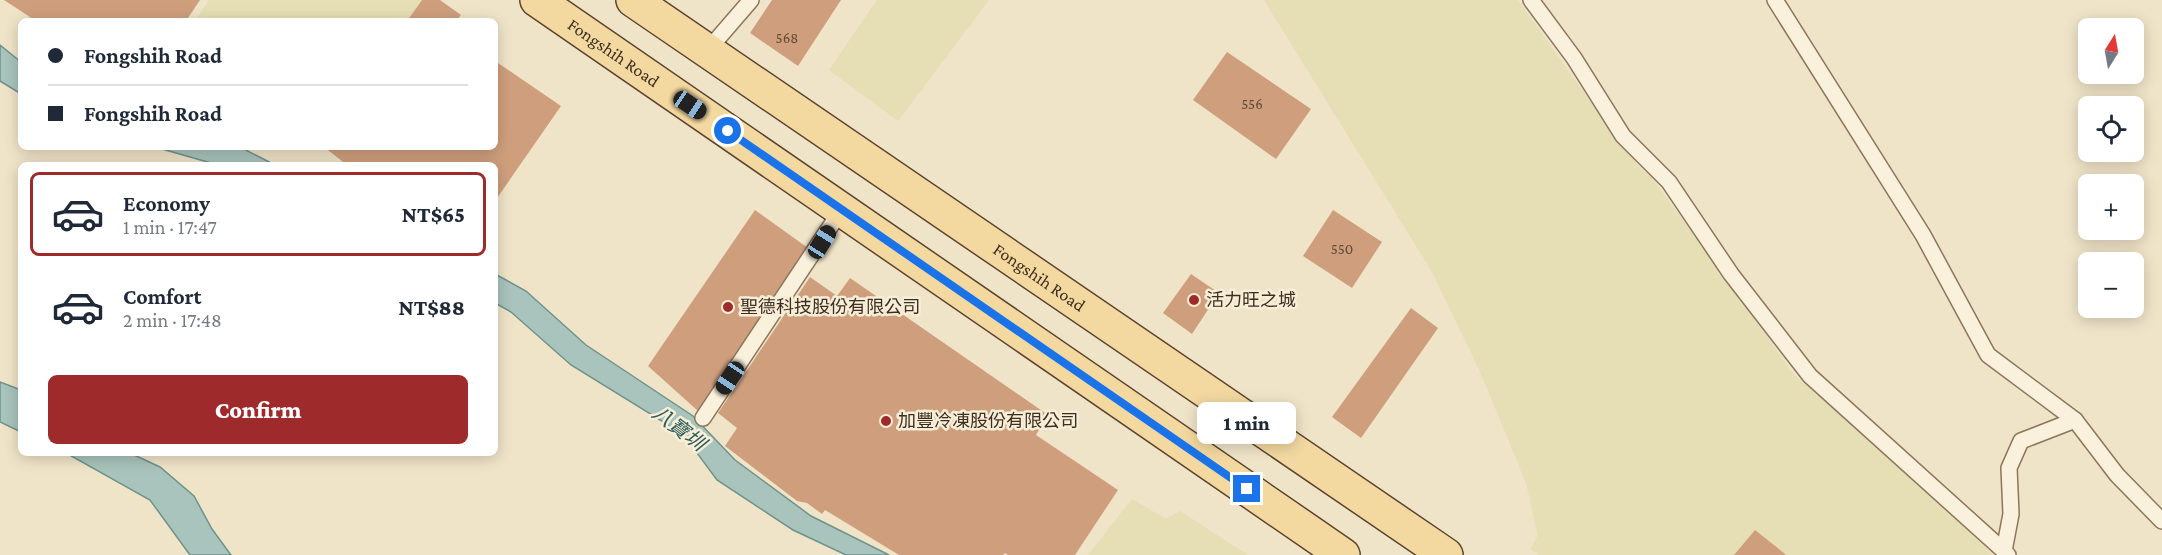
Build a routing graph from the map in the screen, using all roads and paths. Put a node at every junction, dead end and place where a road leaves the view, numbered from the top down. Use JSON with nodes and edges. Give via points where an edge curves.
{"nodes":[{"id":1,"x":537,"y":0,"type":"edge"},
{"id":2,"x":633,"y":0,"type":"edge"},
{"id":3,"x":751,"y":0,"type":"edge"},
{"id":4,"x":1531,"y":0,"type":"edge"},
{"id":5,"x":1775,"y":0,"type":"edge"},
{"id":6,"x":707,"y":51,"type":"junction"},
{"id":7,"x":842,"y":210,"type":"junction"},
{"id":8,"x":703,"y":418,"type":"dead end"},
{"id":9,"x":2075,"y":420,"type":"junction"},
{"id":10,"x":2162,"y":521,"type":"edge"},
{"id":11,"x":2006,"y":553,"type":"edge"},
{"id":12,"x":1343,"y":555,"type":"edge"},
{"id":13,"x":1446,"y":555,"type":"edge"}],
"edges":[{"from":1,"to":7,"type":"main road","name":"Fongshih Road"},
{"from":2,"to":6,"type":"main road","name":"Fongshih Road"},
{"from":3,"to":6,"type":"lane"},
{"from":4,"to":11,"type":"lane","via":[[1574,58],[1623,136],[1669,182],[1731,274],[1810,376]]},
{"from":5,"to":9,"type":"lane","via":[[1923,235],[1988,355]]},
{"from":6,"to":13,"type":"main road","name":"Fongshih Road"},
{"from":7,"to":8,"type":"lane"},
{"from":7,"to":12,"type":"main road","name":"Fongshih Road"},
{"from":9,"to":10,"type":"lane","via":[[2117,475]]},
{"from":9,"to":11,"type":"lane","via":[[2021,441],[2009,468],[2011,514]]}]}
